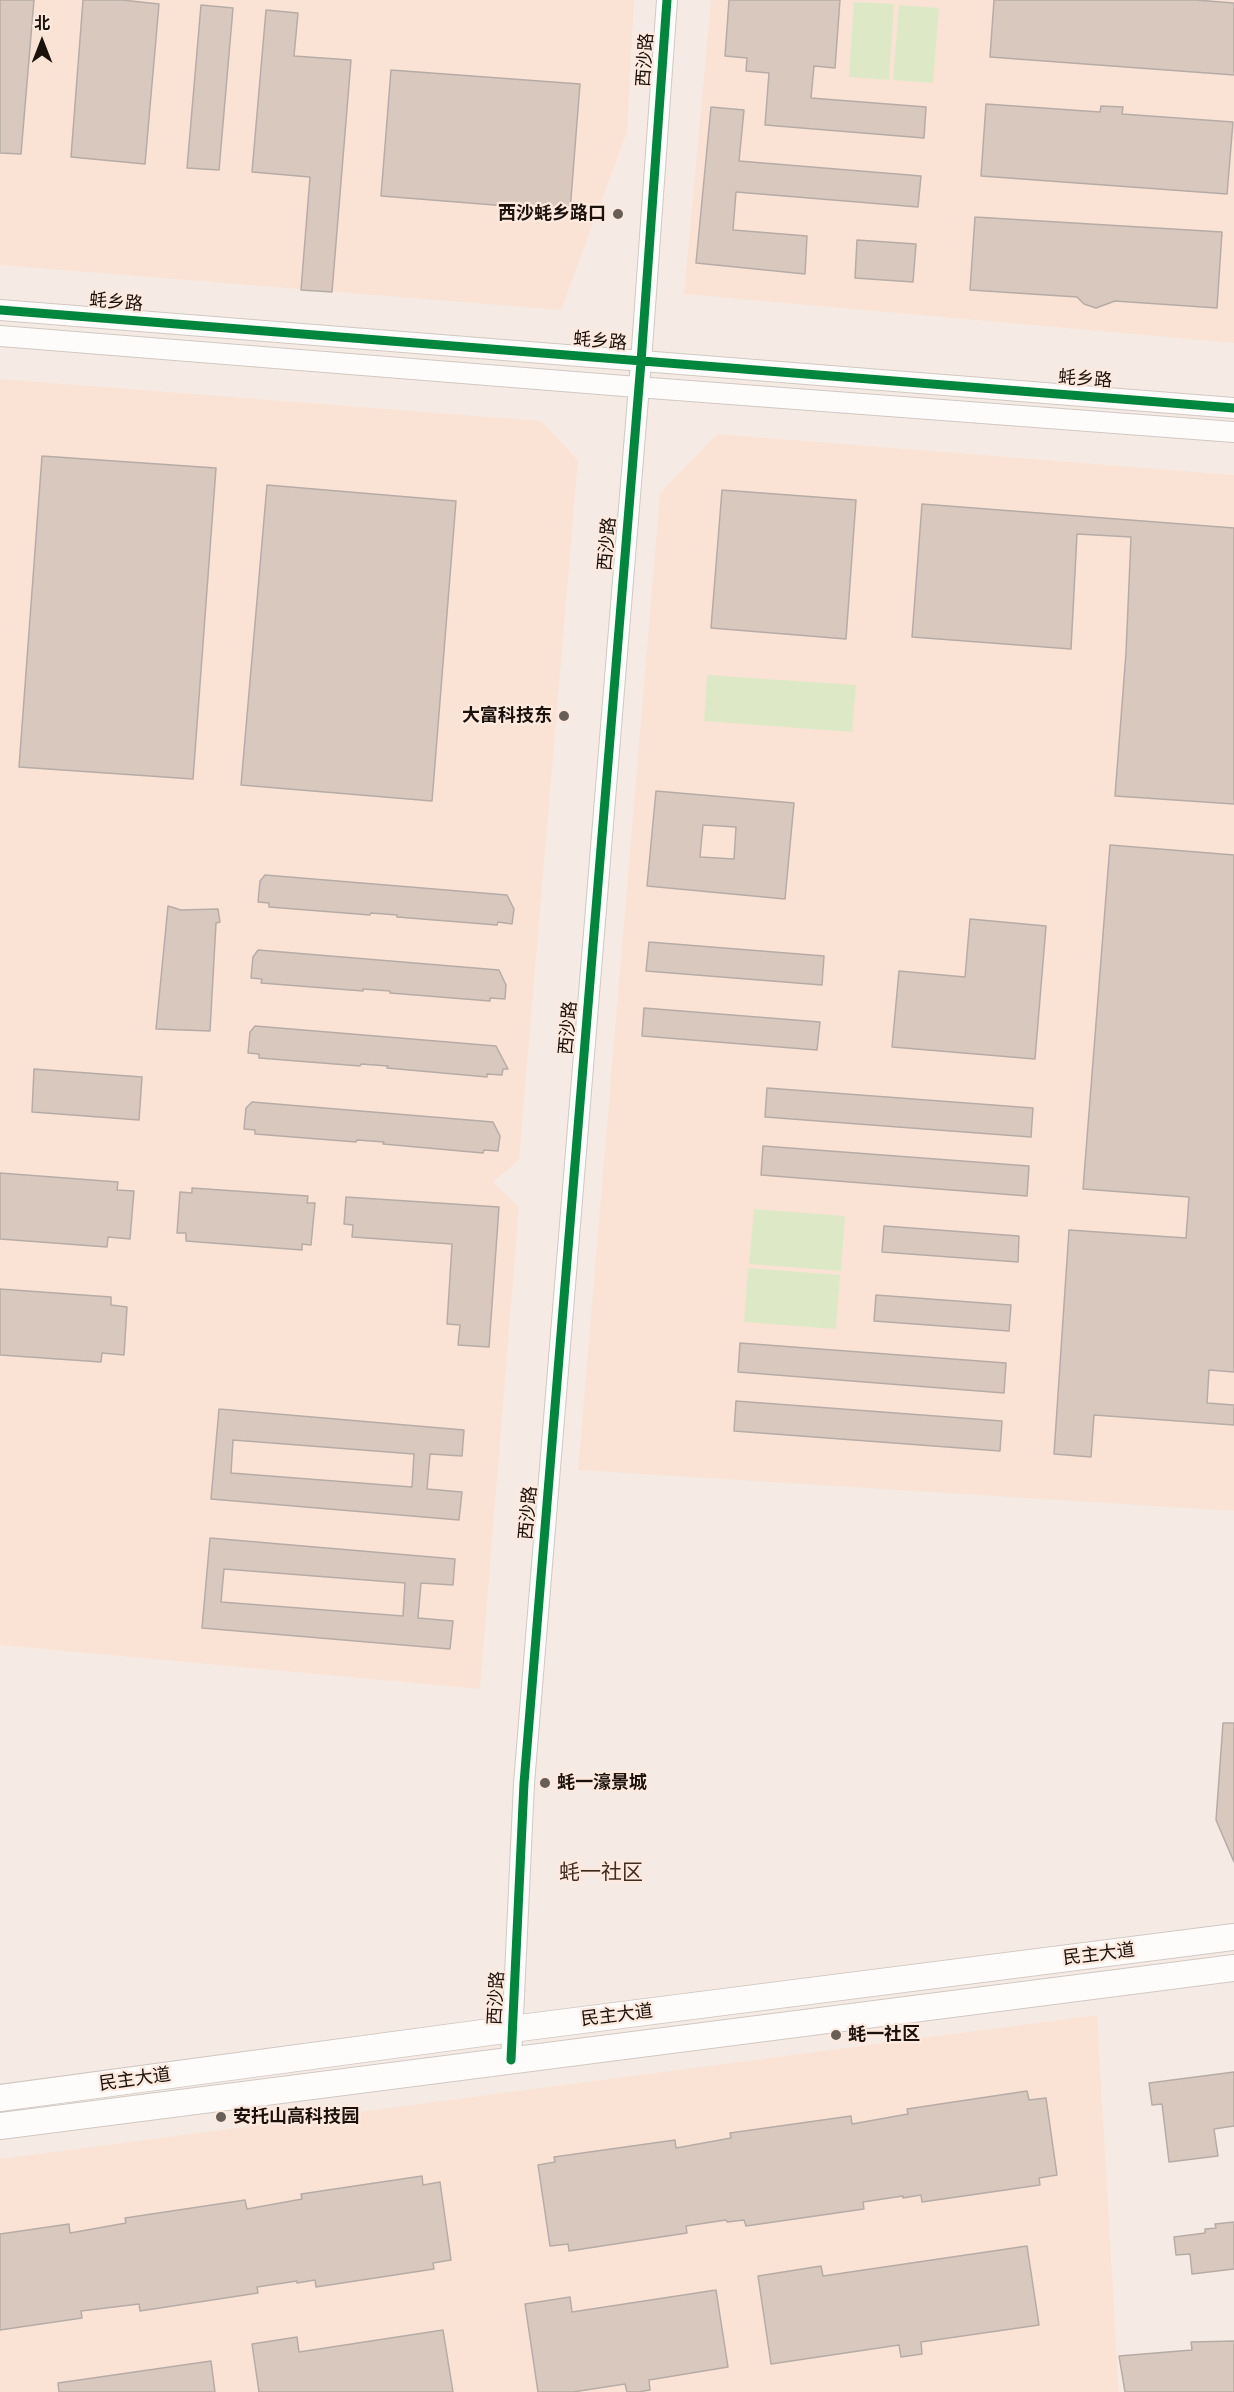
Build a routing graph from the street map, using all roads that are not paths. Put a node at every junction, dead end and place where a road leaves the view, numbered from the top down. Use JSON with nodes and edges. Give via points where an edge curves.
{"nodes":[{"id":1,"x":667,"y":0,"type":"edge"},
{"id":2,"x":0,"y":310,"type":"edge"},
{"id":3,"x":0,"y":336,"type":"edge"},
{"id":4,"x":641,"y":362,"type":"junction"},
{"id":5,"x":637,"y":387,"type":"junction"},
{"id":6,"x":1234,"y":408,"type":"edge"},
{"id":7,"x":1234,"y":432,"type":"edge"},
{"id":8,"x":1234,"y":1937,"type":"edge"},
{"id":9,"x":1234,"y":1968,"type":"edge"},
{"id":10,"x":512,"y":2029,"type":"junction"},
{"id":11,"x":511,"y":2060,"type":"junction"},
{"id":12,"x":0,"y":2098,"type":"edge"},
{"id":13,"x":0,"y":2126,"type":"edge"}],
"edges":[{"from":1,"to":4,"type":"street","name":"西沙路"},
{"from":2,"to":4,"type":"street","name":"蚝乡路"},
{"from":3,"to":5,"type":"street"},
{"from":4,"to":5,"type":"street","name":"西沙路"},
{"from":4,"to":6,"type":"street","name":"蚝乡路"},
{"from":5,"to":7,"type":"street"},
{"from":5,"to":10,"type":"street","name":"西沙路","via":[[524,1783]]},
{"from":8,"to":10,"type":"main road","name":"民主大道"},
{"from":9,"to":11,"type":"main road","name":"民主大道"},
{"from":10,"to":11,"type":"street","name":"西沙路"},
{"from":10,"to":12,"type":"main road","name":"民主大道"},
{"from":11,"to":13,"type":"main road","name":"民主大道"}]}
